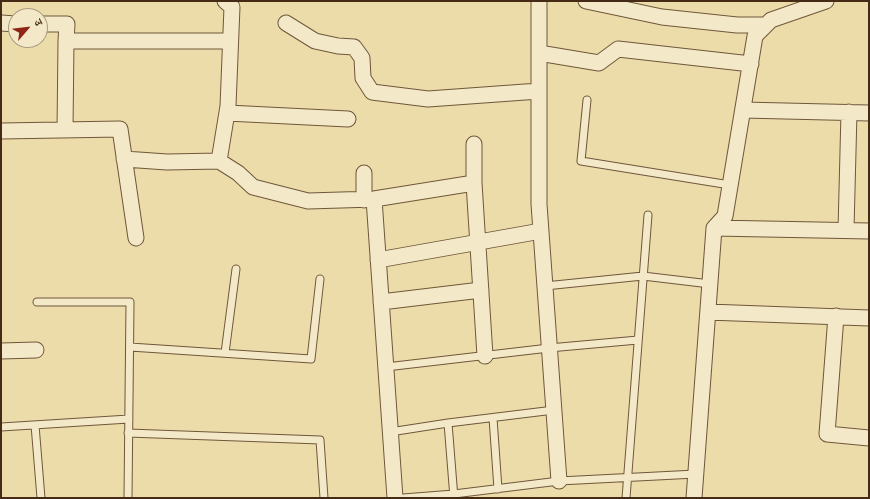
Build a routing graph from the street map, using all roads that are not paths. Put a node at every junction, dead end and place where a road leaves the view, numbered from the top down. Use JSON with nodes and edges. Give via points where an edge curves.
{"nodes":[{"id":1,"x":225,"y":1,"type":"edge"},
{"id":2,"x":539,"y":1,"type":"edge"},
{"id":3,"x":586,"y":1,"type":"edge"},
{"id":4,"x":826,"y":1,"type":"edge"},
{"id":5,"x":286,"y":23,"type":"dead end"},
{"id":6,"x":48,"y":24,"type":"edge"},
{"id":7,"x":766,"y":25,"type":"junction"},
{"id":8,"x":66,"y":41,"type":"junction"},
{"id":9,"x":230,"y":41,"type":"junction"},
{"id":10,"x":539,"y":53,"type":"junction"},
{"id":11,"x":751,"y":64,"type":"junction"},
{"id":12,"x":539,"y":91,"type":"junction"},
{"id":13,"x":588,"y":100,"type":"dead end"},
{"id":14,"x":743,"y":110,"type":"junction"},
{"id":15,"x":849,"y":112,"type":"junction"},
{"id":16,"x":227,"y":113,"type":"junction"},
{"id":17,"x":869,"y":113,"type":"edge"},
{"id":18,"x":348,"y":119,"type":"dead end"},
{"id":19,"x":65,"y":130,"type":"junction"},
{"id":20,"x":1,"y":131,"type":"edge"},
{"id":21,"x":474,"y":144,"type":"dead end"},
{"id":22,"x":124,"y":158,"type":"junction"},
{"id":23,"x":219,"y":161,"type":"junction"},
{"id":24,"x":364,"y":173,"type":"dead end"},
{"id":25,"x":474,"y":183,"type":"junction"},
{"id":26,"x":730,"y":185,"type":"junction"},
{"id":27,"x":369,"y":200,"type":"junction"},
{"id":28,"x":648,"y":215,"type":"dead end"},
{"id":29,"x":714,"y":228,"type":"junction"},
{"id":30,"x":846,"y":230,"type":"junction"},
{"id":31,"x":541,"y":231,"type":"junction"},
{"id":32,"x":869,"y":231,"type":"edge"},
{"id":33,"x":136,"y":238,"type":"dead end"},
{"id":34,"x":478,"y":242,"type":"junction"},
{"id":35,"x":378,"y":260,"type":"junction"},
{"id":36,"x":236,"y":269,"type":"dead end"},
{"id":37,"x":643,"y":276,"type":"junction"},
{"id":38,"x":320,"y":278,"type":"dead end"},
{"id":39,"x":710,"y":284,"type":"junction"},
{"id":40,"x":545,"y":286,"type":"junction"},
{"id":41,"x":481,"y":290,"type":"junction"},
{"id":42,"x":37,"y":302,"type":"dead end"},
{"id":43,"x":381,"y":302,"type":"junction"},
{"id":44,"x":708,"y":312,"type":"junction"},
{"id":45,"x":836,"y":316,"type":"junction"},
{"id":46,"x":869,"y":318,"type":"edge"},
{"id":47,"x":638,"y":340,"type":"junction"},
{"id":48,"x":130,"y":347,"type":"junction"},
{"id":49,"x":549,"y":348,"type":"junction"},
{"id":50,"x":36,"y":350,"type":"dead end"},
{"id":51,"x":1,"y":351,"type":"edge"},
{"id":52,"x":225,"y":353,"type":"junction"},
{"id":53,"x":485,"y":356,"type":"junction"},
{"id":54,"x":386,"y":367,"type":"junction"},
{"id":55,"x":554,"y":410,"type":"junction"},
{"id":56,"x":493,"y":418,"type":"junction"},
{"id":57,"x":129,"y":419,"type":"junction"},
{"id":58,"x":448,"y":423,"type":"junction"},
{"id":59,"x":35,"y":425,"type":"junction"},
{"id":60,"x":1,"y":427,"type":"edge"},
{"id":61,"x":390,"y":432,"type":"junction"},
{"id":62,"x":128,"y":433,"type":"junction"},
{"id":63,"x":869,"y":438,"type":"edge"},
{"id":64,"x":696,"y":474,"type":"junction"},
{"id":65,"x":628,"y":478,"type":"junction"},
{"id":66,"x":559,"y":481,"type":"junction"},
{"id":67,"x":498,"y":489,"type":"junction"},
{"id":68,"x":454,"y":496,"type":"edge"},
{"id":69,"x":41,"y":498,"type":"edge"},
{"id":70,"x":128,"y":498,"type":"edge"},
{"id":71,"x":324,"y":498,"type":"edge"},
{"id":72,"x":395,"y":498,"type":"edge"},
{"id":73,"x":403,"y":498,"type":"edge"},
{"id":74,"x":626,"y":498,"type":"edge"},
{"id":75,"x":694,"y":498,"type":"edge"}],
"edges":[{"from":1,"to":9,"type":"street","via":[[232,7]]},
{"from":2,"to":10,"type":"street"},
{"from":3,"to":7,"type":"street","via":[[662,17],[737,25]]},
{"from":4,"to":7,"type":"street","via":[[770,20]]},
{"from":5,"to":12,"type":"street","via":[[315,41],[354,47],[362,58],[363,78],[372,92],[428,99]]},
{"from":6,"to":8,"type":"street","via":[[67,24]]},
{"from":7,"to":11,"type":"street","via":[[755,36]]},
{"from":8,"to":9,"type":"street"},
{"from":8,"to":19,"type":"street"},
{"from":9,"to":16,"type":"street"},
{"from":10,"to":11,"type":"street","via":[[599,63],[618,49]]},
{"from":10,"to":12,"type":"street"},
{"from":11,"to":14,"type":"street"},
{"from":12,"to":31,"type":"street"},
{"from":13,"to":26,"type":"lane","via":[[581,162]]},
{"from":14,"to":15,"type":"street"},
{"from":14,"to":26,"type":"street"},
{"from":15,"to":17,"type":"street"},
{"from":15,"to":30,"type":"street"},
{"from":16,"to":18,"type":"street"},
{"from":16,"to":23,"type":"street"},
{"from":19,"to":20,"type":"street"},
{"from":19,"to":22,"type":"street","via":[[120,128]]},
{"from":21,"to":25,"type":"street"},
{"from":22,"to":23,"type":"street","via":[[166,162]]},
{"from":22,"to":33,"type":"street"},
{"from":23,"to":27,"type":"street","via":[[238,173],[253,187],[308,201]]},
{"from":24,"to":27,"type":"street"},
{"from":25,"to":27,"type":"street"},
{"from":25,"to":34,"type":"street"},
{"from":26,"to":29,"type":"street","via":[[725,216]]},
{"from":27,"to":35,"type":"street"},
{"from":28,"to":37,"type":"lane"},
{"from":29,"to":30,"type":"street"},
{"from":29,"to":39,"type":"street"},
{"from":30,"to":32,"type":"street"},
{"from":31,"to":34,"type":"street"},
{"from":31,"to":40,"type":"street"},
{"from":34,"to":35,"type":"street"},
{"from":34,"to":41,"type":"street"},
{"from":35,"to":43,"type":"street"},
{"from":36,"to":52,"type":"lane"},
{"from":37,"to":39,"type":"lane"},
{"from":37,"to":40,"type":"lane"},
{"from":37,"to":47,"type":"lane"},
{"from":38,"to":52,"type":"lane","via":[[311,359]]},
{"from":39,"to":44,"type":"street"},
{"from":40,"to":49,"type":"street"},
{"from":41,"to":43,"type":"street"},
{"from":41,"to":53,"type":"street"},
{"from":42,"to":48,"type":"lane","via":[[130,302]]},
{"from":43,"to":54,"type":"street"},
{"from":44,"to":45,"type":"street"},
{"from":44,"to":64,"type":"street"},
{"from":45,"to":46,"type":"street"},
{"from":45,"to":63,"type":"street","via":[[827,434]]},
{"from":47,"to":49,"type":"lane"},
{"from":47,"to":65,"type":"lane"},
{"from":48,"to":52,"type":"lane"},
{"from":48,"to":57,"type":"lane"},
{"from":49,"to":53,"type":"lane"},
{"from":49,"to":55,"type":"street"},
{"from":50,"to":51,"type":"street"},
{"from":53,"to":54,"type":"lane"},
{"from":54,"to":61,"type":"street"},
{"from":55,"to":56,"type":"lane"},
{"from":55,"to":66,"type":"street"},
{"from":56,"to":58,"type":"lane"},
{"from":56,"to":67,"type":"lane"},
{"from":57,"to":59,"type":"lane"},
{"from":57,"to":62,"type":"lane"},
{"from":58,"to":61,"type":"lane"},
{"from":58,"to":68,"type":"lane"},
{"from":59,"to":60,"type":"lane"},
{"from":59,"to":69,"type":"lane"},
{"from":61,"to":72,"type":"street"},
{"from":62,"to":70,"type":"lane"},
{"from":62,"to":71,"type":"lane","via":[[320,440]]},
{"from":64,"to":65,"type":"lane"},
{"from":64,"to":75,"type":"street"},
{"from":65,"to":66,"type":"lane"},
{"from":65,"to":74,"type":"lane"},
{"from":66,"to":67,"type":"lane"},
{"from":67,"to":68,"type":"lane"},
{"from":68,"to":73,"type":"lane"}]}
